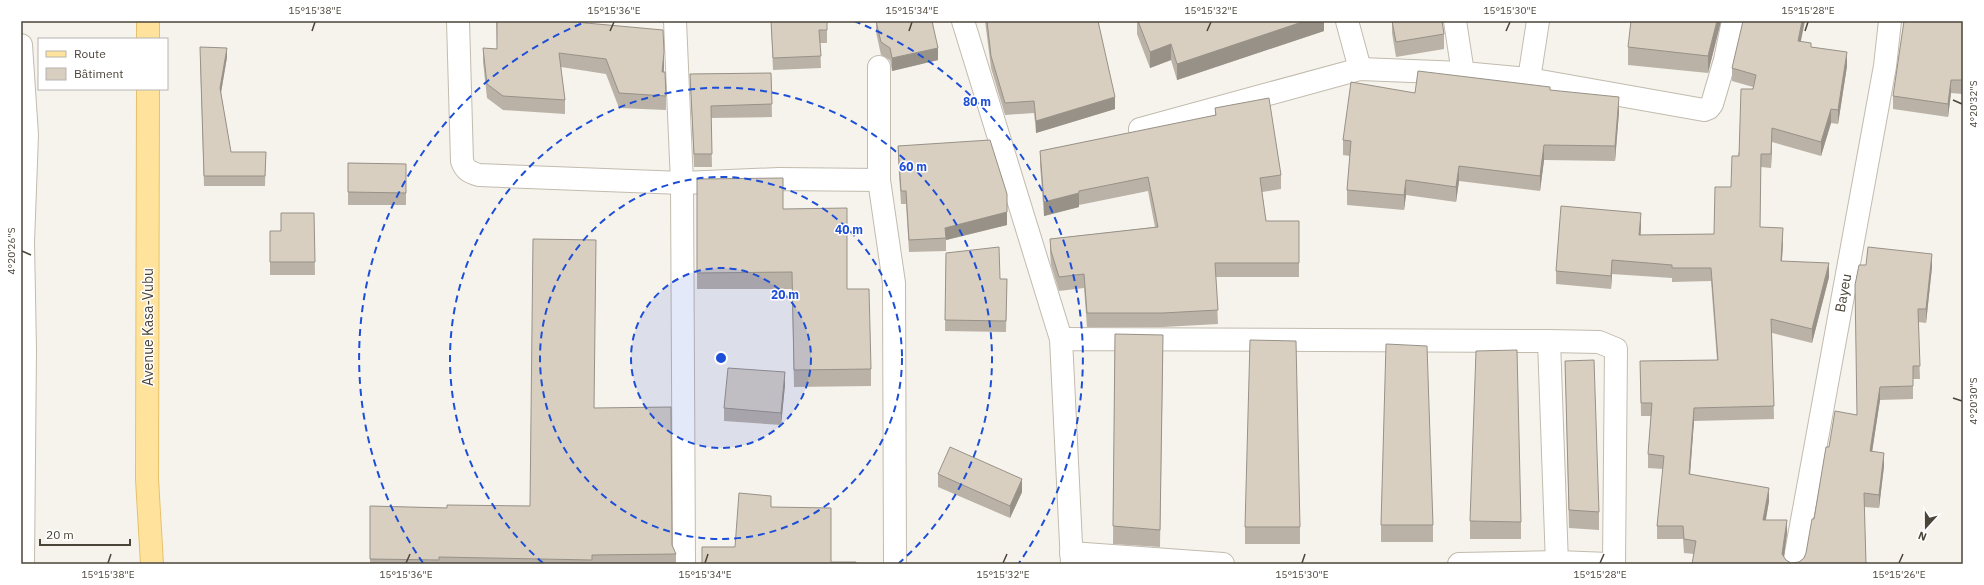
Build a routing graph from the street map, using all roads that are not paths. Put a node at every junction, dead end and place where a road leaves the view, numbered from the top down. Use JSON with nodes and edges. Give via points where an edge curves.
{"nodes":[{"id":1,"x":148,"y":21,"type":"edge"},
{"id":2,"x":458,"y":21,"type":"edge"},
{"id":3,"x":675,"y":21,"type":"edge"},
{"id":4,"x":963,"y":21,"type":"edge"},
{"id":5,"x":1347,"y":21,"type":"edge"},
{"id":6,"x":1455,"y":21,"type":"edge"},
{"id":7,"x":1538,"y":21,"type":"edge"},
{"id":8,"x":1732,"y":21,"type":"edge"},
{"id":9,"x":1890,"y":21,"type":"edge"},
{"id":10,"x":148,"y":38,"type":"edge"},
{"id":11,"x":21,"y":45,"type":"edge"},
{"id":12,"x":879,"y":67,"type":"dead end"},
{"id":13,"x":1360,"y":69,"type":"junction"},
{"id":14,"x":1463,"y":73,"type":"junction"},
{"id":15,"x":1529,"y":79,"type":"junction"},
{"id":16,"x":148,"y":90,"type":"edge"},
{"id":17,"x":1140,"y":129,"type":"edge"},
{"id":18,"x":24,"y":134,"type":"edge"},
{"id":19,"x":879,"y":180,"type":"junction"},
{"id":20,"x":682,"y":183,"type":"junction"},
{"id":21,"x":1061,"y":339,"type":"junction"},
{"id":22,"x":1549,"y":341,"type":"junction"},
{"id":23,"x":1071,"y":559,"type":"edge"},
{"id":24,"x":1557,"y":563,"type":"edge"},
{"id":25,"x":23,"y":564,"type":"edge"},
{"id":26,"x":152,"y":564,"type":"edge"},
{"id":27,"x":684,"y":564,"type":"edge"},
{"id":28,"x":895,"y":564,"type":"edge"},
{"id":29,"x":1223,"y":564,"type":"edge"},
{"id":30,"x":1459,"y":564,"type":"edge"},
{"id":31,"x":1609,"y":564,"type":"edge"},
{"id":32,"x":1614,"y":564,"type":"edge"},
{"id":33,"x":1794,"y":564,"type":"edge"}],
"edges":[{"from":1,"to":10,"type":"main road"},
{"from":2,"to":20,"type":"street","via":[[462,161],[465,170],[479,175]]},
{"from":3,"to":20,"type":"street"},
{"from":4,"to":21,"type":"street"},
{"from":5,"to":13,"type":"street"},
{"from":6,"to":14,"type":"street"},
{"from":7,"to":15,"type":"street"},
{"from":8,"to":15,"type":"street","via":[[1725,60],[1712,104],[1704,110]]},
{"from":9,"to":33,"type":"street","name":"Bayeu","via":[[1885,66]]},
{"from":11,"to":18,"type":"street"},
{"from":12,"to":19,"type":"street"},
{"from":13,"to":14,"type":"street"},
{"from":13,"to":17,"type":"street"},
{"from":14,"to":15,"type":"street"},
{"from":16,"to":26,"type":"main road","name":"Avenue Kasa-Vubu","via":[[147,478]]},
{"from":18,"to":25,"type":"street"},
{"from":19,"to":20,"type":"street","via":[[779,179]]},
{"from":19,"to":28,"type":"street","via":[[894,283]]},
{"from":20,"to":27,"type":"street"},
{"from":21,"to":22,"type":"street"},
{"from":21,"to":23,"type":"street"},
{"from":22,"to":24,"type":"street"},
{"from":22,"to":32,"type":"street","via":[[1598,342],[1616,349]]},
{"from":23,"to":29,"type":"street"},
{"from":24,"to":30,"type":"street"},
{"from":24,"to":31,"type":"street"}]}
